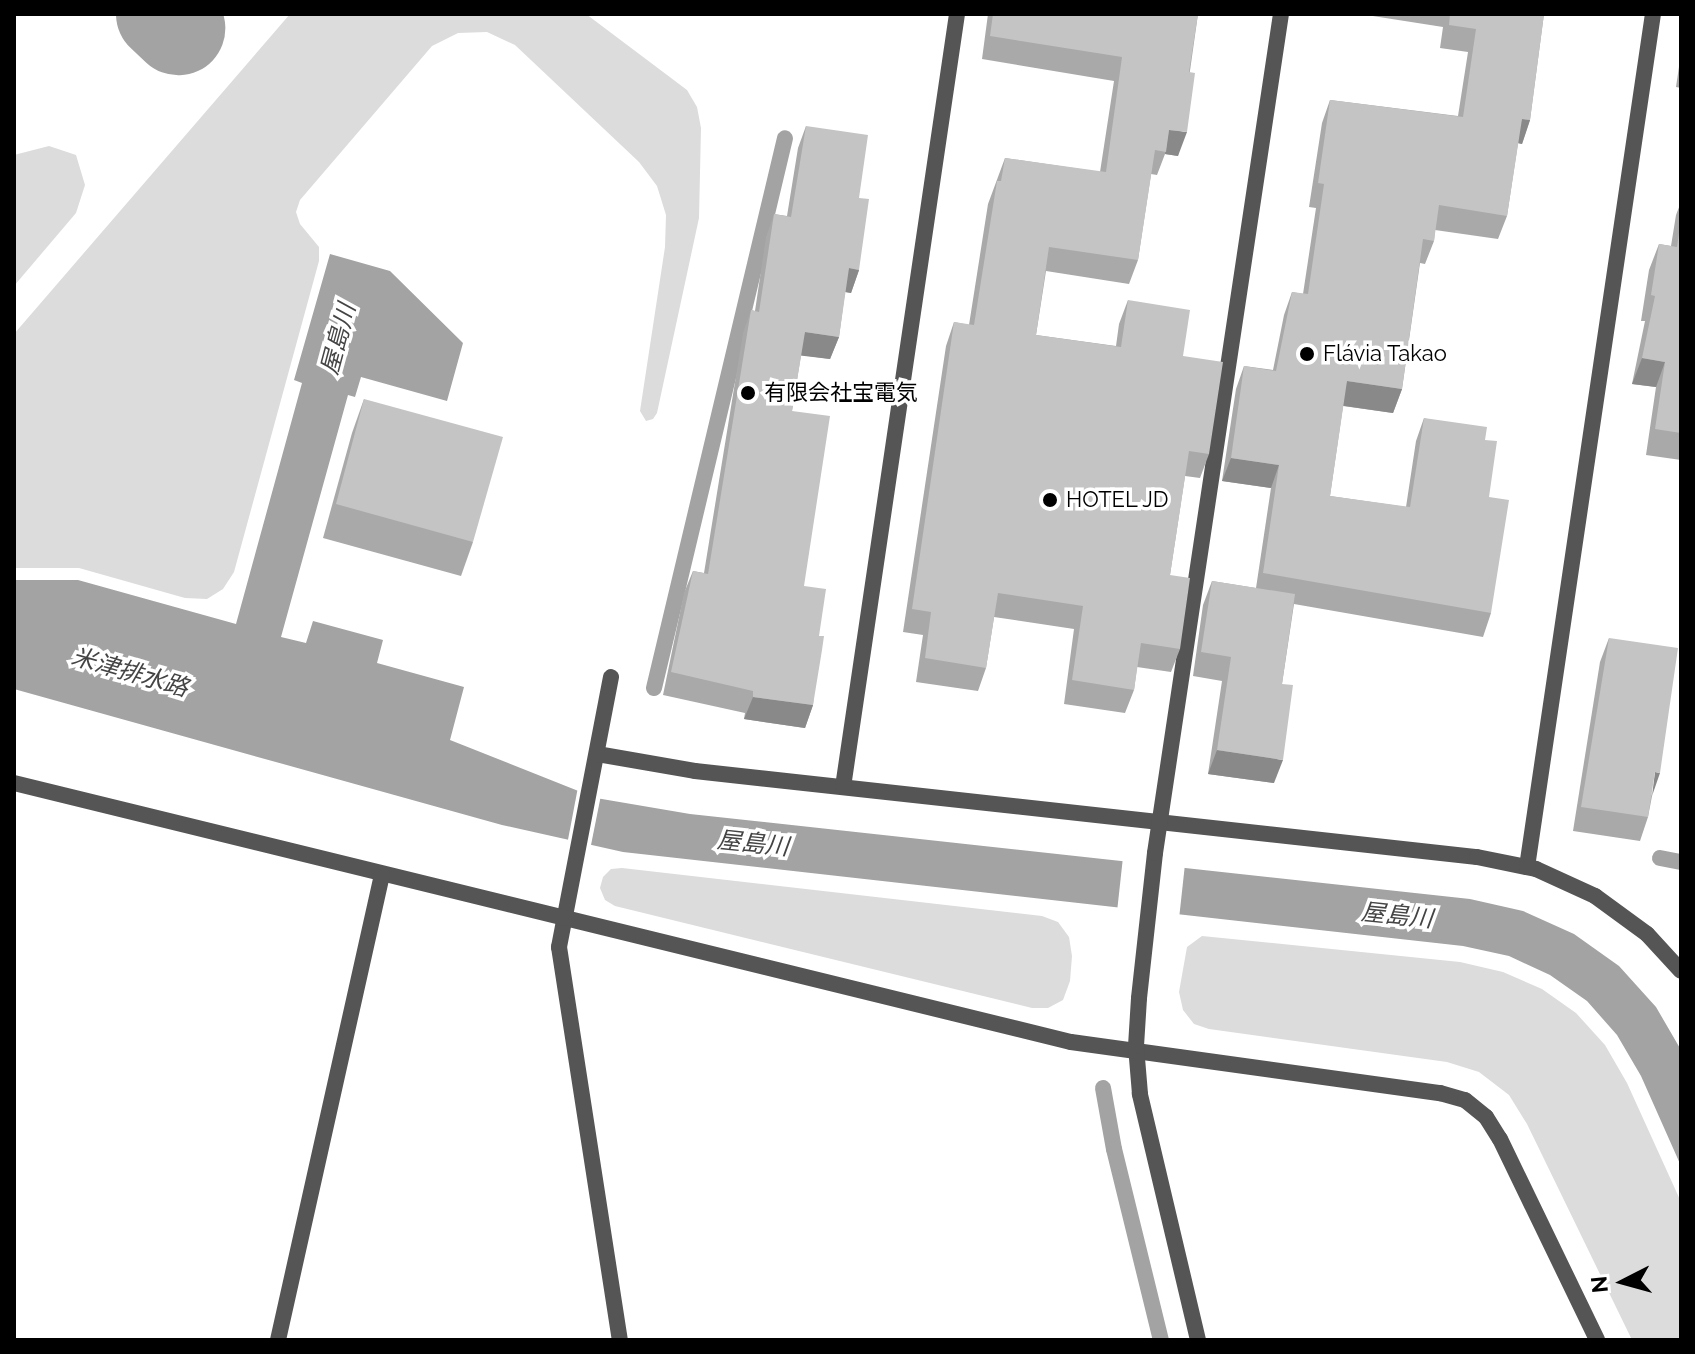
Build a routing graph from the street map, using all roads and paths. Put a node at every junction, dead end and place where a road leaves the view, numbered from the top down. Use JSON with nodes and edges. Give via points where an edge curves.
{"nodes":[{"id":1,"x":957,"y":14,"type":"edge"},
{"id":2,"x":1281,"y":14,"type":"edge"},
{"id":3,"x":1653,"y":14,"type":"edge"},
{"id":4,"x":611,"y":677,"type":"dead end"},
{"id":5,"x":597,"y":754,"type":"junction"},
{"id":6,"x":14,"y":783,"type":"edge"},
{"id":7,"x":843,"y":787,"type":"junction"},
{"id":8,"x":1160,"y":822,"type":"junction"},
{"id":9,"x":1527,"y":867,"type":"junction"},
{"id":10,"x":382,"y":874,"type":"junction"},
{"id":11,"x":565,"y":918,"type":"junction"},
{"id":12,"x":1681,"y":971,"type":"edge"},
{"id":13,"x":1137,"y":1051,"type":"junction"},
{"id":14,"x":278,"y":1340,"type":"edge"},
{"id":15,"x":620,"y":1340,"type":"edge"},
{"id":16,"x":1198,"y":1340,"type":"edge"},
{"id":17,"x":1597,"y":1340,"type":"edge"}],
"edges":[{"from":1,"to":7,"type":"street"},
{"from":2,"to":8,"type":"street"},
{"from":3,"to":9,"type":"street"},
{"from":4,"to":5,"type":"street"},
{"from":5,"to":7,"type":"street"},
{"from":5,"to":11,"type":"street"},
{"from":6,"to":10,"type":"street"},
{"from":7,"to":8,"type":"street"},
{"from":8,"to":9,"type":"street"},
{"from":8,"to":13,"type":"street"},
{"from":9,"to":12,"type":"street","via":[[1595,896],[1647,934]]},
{"from":10,"to":11,"type":"street"},
{"from":10,"to":14,"type":"street"},
{"from":11,"to":13,"type":"street","via":[[1071,1042]]},
{"from":11,"to":15,"type":"street","via":[[559,947]]},
{"from":13,"to":16,"type":"street","via":[[1149,1142]]},
{"from":13,"to":17,"type":"street","via":[[1465,1100],[1486,1117],[1500,1139]]}]}
